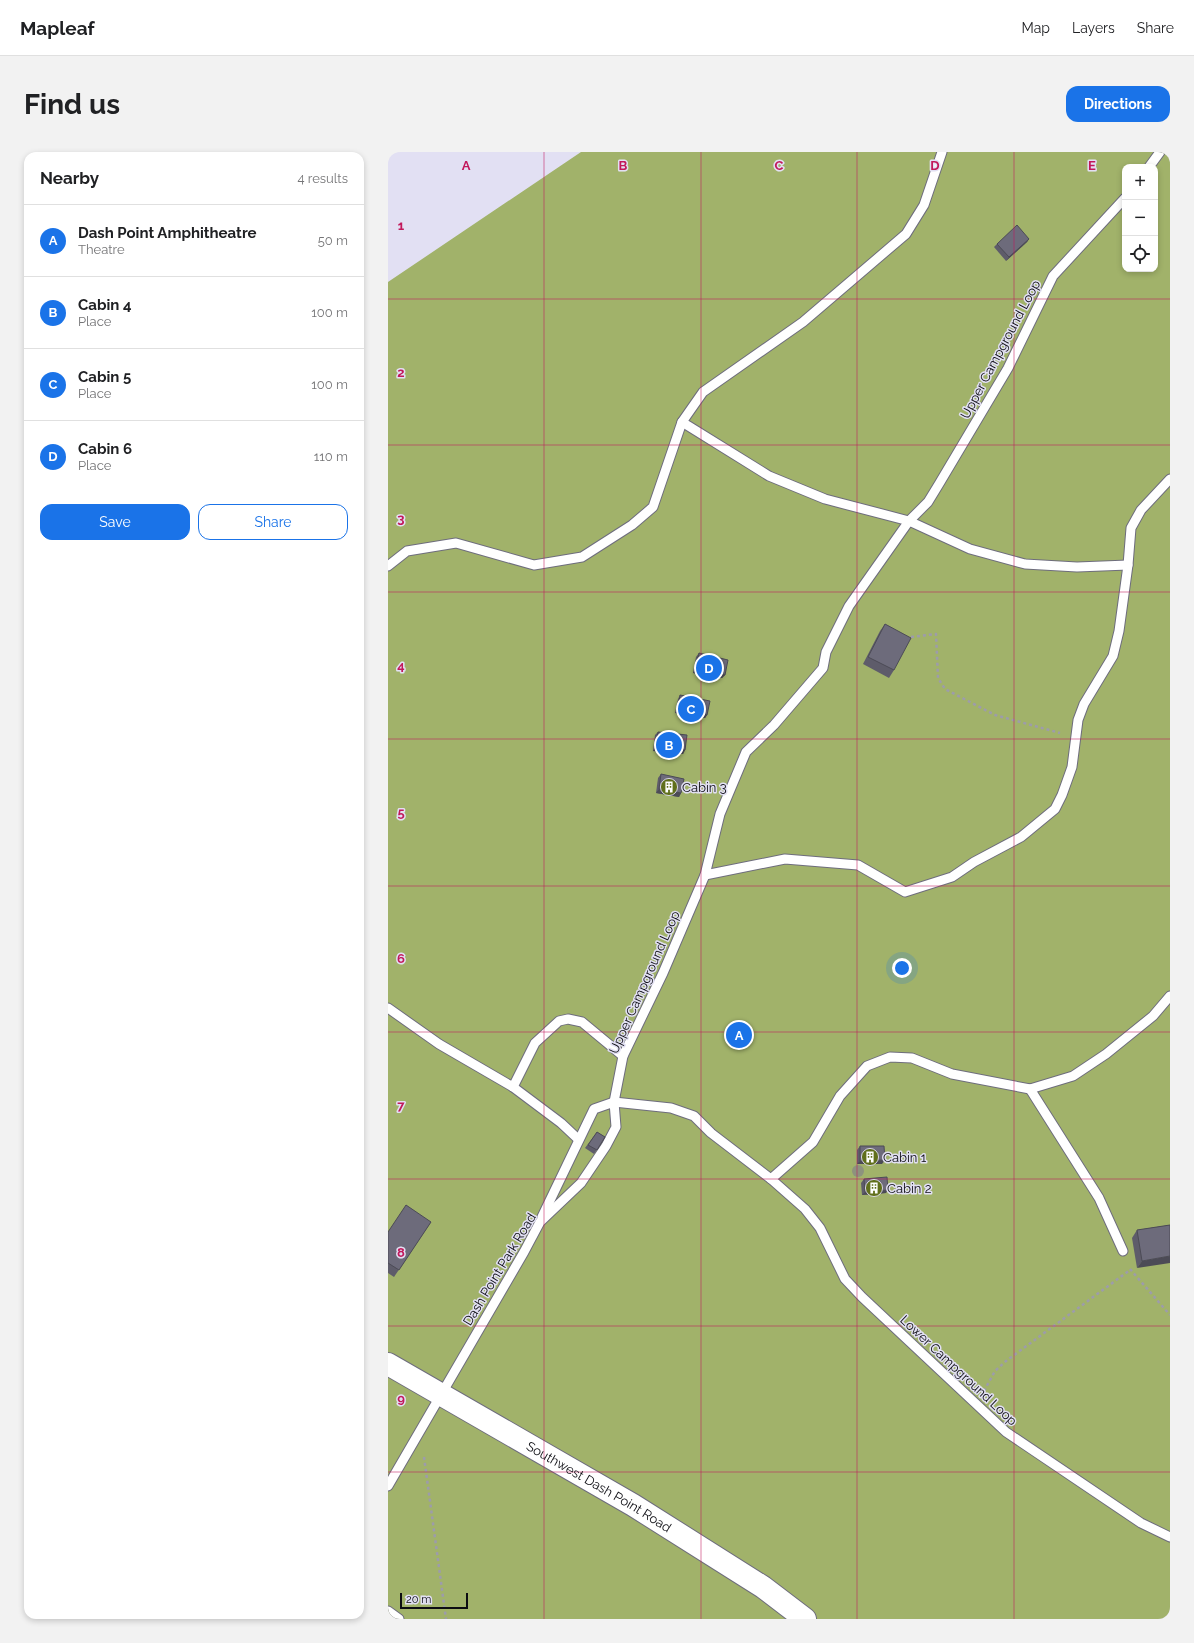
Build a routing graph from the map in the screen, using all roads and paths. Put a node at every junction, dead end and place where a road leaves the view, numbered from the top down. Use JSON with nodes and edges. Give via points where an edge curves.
{"nodes":[{"id":1,"x":942,"y":152,"type":"edge"},
{"id":2,"x":1160,"y":152,"type":"edge"},
{"id":3,"x":1151,"y":164,"type":"edge"},
{"id":4,"x":1123,"y":200,"type":"edge"},
{"id":5,"x":682,"y":422,"type":"junction"},
{"id":6,"x":1170,"y":479,"type":"edge"},
{"id":7,"x":909,"y":521,"type":"junction"},
{"id":8,"x":1128,"y":565,"type":"junction"},
{"id":9,"x":388,"y":566,"type":"edge"},
{"id":10,"x":911,"y":637,"type":"edge"},
{"id":11,"x":1076,"y":737,"type":"junction"},
{"id":12,"x":705,"y":875,"type":"junction"},
{"id":13,"x":1170,"y":996,"type":"edge"},
{"id":14,"x":388,"y":1008,"type":"edge"},
{"id":15,"x":623,"y":1056,"type":"junction"},
{"id":16,"x":513,"y":1087,"type":"junction"},
{"id":17,"x":1030,"y":1089,"type":"junction"},
{"id":18,"x":614,"y":1102,"type":"junction"},
{"id":19,"x":578,"y":1139,"type":"junction"},
{"id":20,"x":771,"y":1179,"type":"junction"},
{"id":21,"x":540,"y":1222,"type":"junction"},
{"id":22,"x":1123,"y":1251,"type":"joint"},
{"id":23,"x":1130,"y":1270,"type":"junction"},
{"id":24,"x":1170,"y":1315,"type":"edge"},
{"id":25,"x":388,"y":1364,"type":"edge"},
{"id":26,"x":441,"y":1394,"type":"junction"},
{"id":27,"x":977,"y":1404,"type":"junction"},
{"id":28,"x":420,"y":1430,"type":"junction"},
{"id":29,"x":388,"y":1486,"type":"edge"},
{"id":30,"x":1170,"y":1538,"type":"edge"},
{"id":31,"x":388,"y":1611,"type":"edge"},
{"id":32,"x":399,"y":1619,"type":"edge"},
{"id":33,"x":446,"y":1619,"type":"edge"},
{"id":34,"x":805,"y":1619,"type":"edge"}],
"edges":[{"from":1,"to":5,"type":"lane","via":[[924,205],[906,234],[803,322],[703,392]]},
{"from":2,"to":3,"type":"lane"},
{"from":4,"to":7,"type":"lane","name":"Upper Campground Loop","via":[[1054,276],[1008,368],[944,478],[928,502]]},
{"from":5,"to":7,"type":"lane","via":[[769,476],[825,499]]},
{"from":5,"to":9,"type":"lane","via":[[653,507],[632,525],[582,557],[534,565],[456,543],[407,551]]},
{"from":6,"to":8,"type":"lane","via":[[1141,510],[1131,528]]},
{"from":7,"to":8,"type":"lane","via":[[970,548],[1025,564],[1077,567]]},
{"from":7,"to":12,"type":"lane","name":"Upper Campground Loop","via":[[849,606],[826,652],[823,668],[774,725],[746,752],[720,814]]},
{"from":8,"to":11,"type":"lane","via":[[1120,630],[1113,656],[1084,704],[1078,720]]},
{"from":10,"to":11,"type":"path","via":[[936,634],[938,678],[945,689],[995,715]]},
{"from":11,"to":12,"type":"lane","via":[[1072,767],[1055,809],[1021,837],[952,877],[905,892],[858,865],[785,859]]},
{"from":12,"to":15,"type":"lane","name":"Upper Campground Loop","via":[[663,973]]},
{"from":13,"to":17,"type":"lane","via":[[1153,1016],[1106,1054],[1072,1076]]},
{"from":14,"to":16,"type":"lane","via":[[439,1044]]},
{"from":15,"to":16,"type":"lane","via":[[582,1022],[568,1019],[559,1021],[535,1043]]},
{"from":15,"to":18,"type":"lane","name":"Upper Campground Loop"},
{"from":16,"to":19,"type":"lane","via":[[562,1123]]},
{"from":17,"to":20,"type":"lane","via":[[952,1074],[912,1058],[890,1058],[868,1066],[840,1096],[813,1142]]},
{"from":17,"to":22,"type":"lane","via":[[1099,1198]]},
{"from":18,"to":19,"type":"lane","via":[[594,1109]]},
{"from":18,"to":20,"type":"lane","name":"Lower Campground Loop","via":[[670,1108],[694,1116],[711,1133]]},
{"from":18,"to":21,"type":"lane","name":"Dash Point Park Road","via":[[616,1127],[606,1146],[580,1182]]},
{"from":19,"to":21,"type":"lane"},
{"from":20,"to":27,"type":"lane","name":"Lower Campground Loop","via":[[805,1209],[820,1228],[846,1279],[862,1297]]},
{"from":21,"to":26,"type":"lane","name":"Dash Point Park Road"},
{"from":22,"to":23,"type":"path"},
{"from":23,"to":24,"type":"path"},
{"from":23,"to":27,"type":"path","via":[[995,1370]]},
{"from":25,"to":26,"type":"main road","name":"Southwest Dash Point Road"},
{"from":26,"to":28,"type":"lane","name":"Dash Point Park Road"},
{"from":26,"to":34,"type":"main road","name":"Southwest Dash Point Road","via":[[633,1505],[763,1587]]},
{"from":27,"to":30,"type":"lane","name":"Lower Campground Loop","via":[[1006,1432],[1141,1522]]},
{"from":28,"to":29,"type":"lane","name":"Dash Point Park Road"},
{"from":28,"to":33,"type":"path"},
{"from":31,"to":32,"type":"lane"}]}
